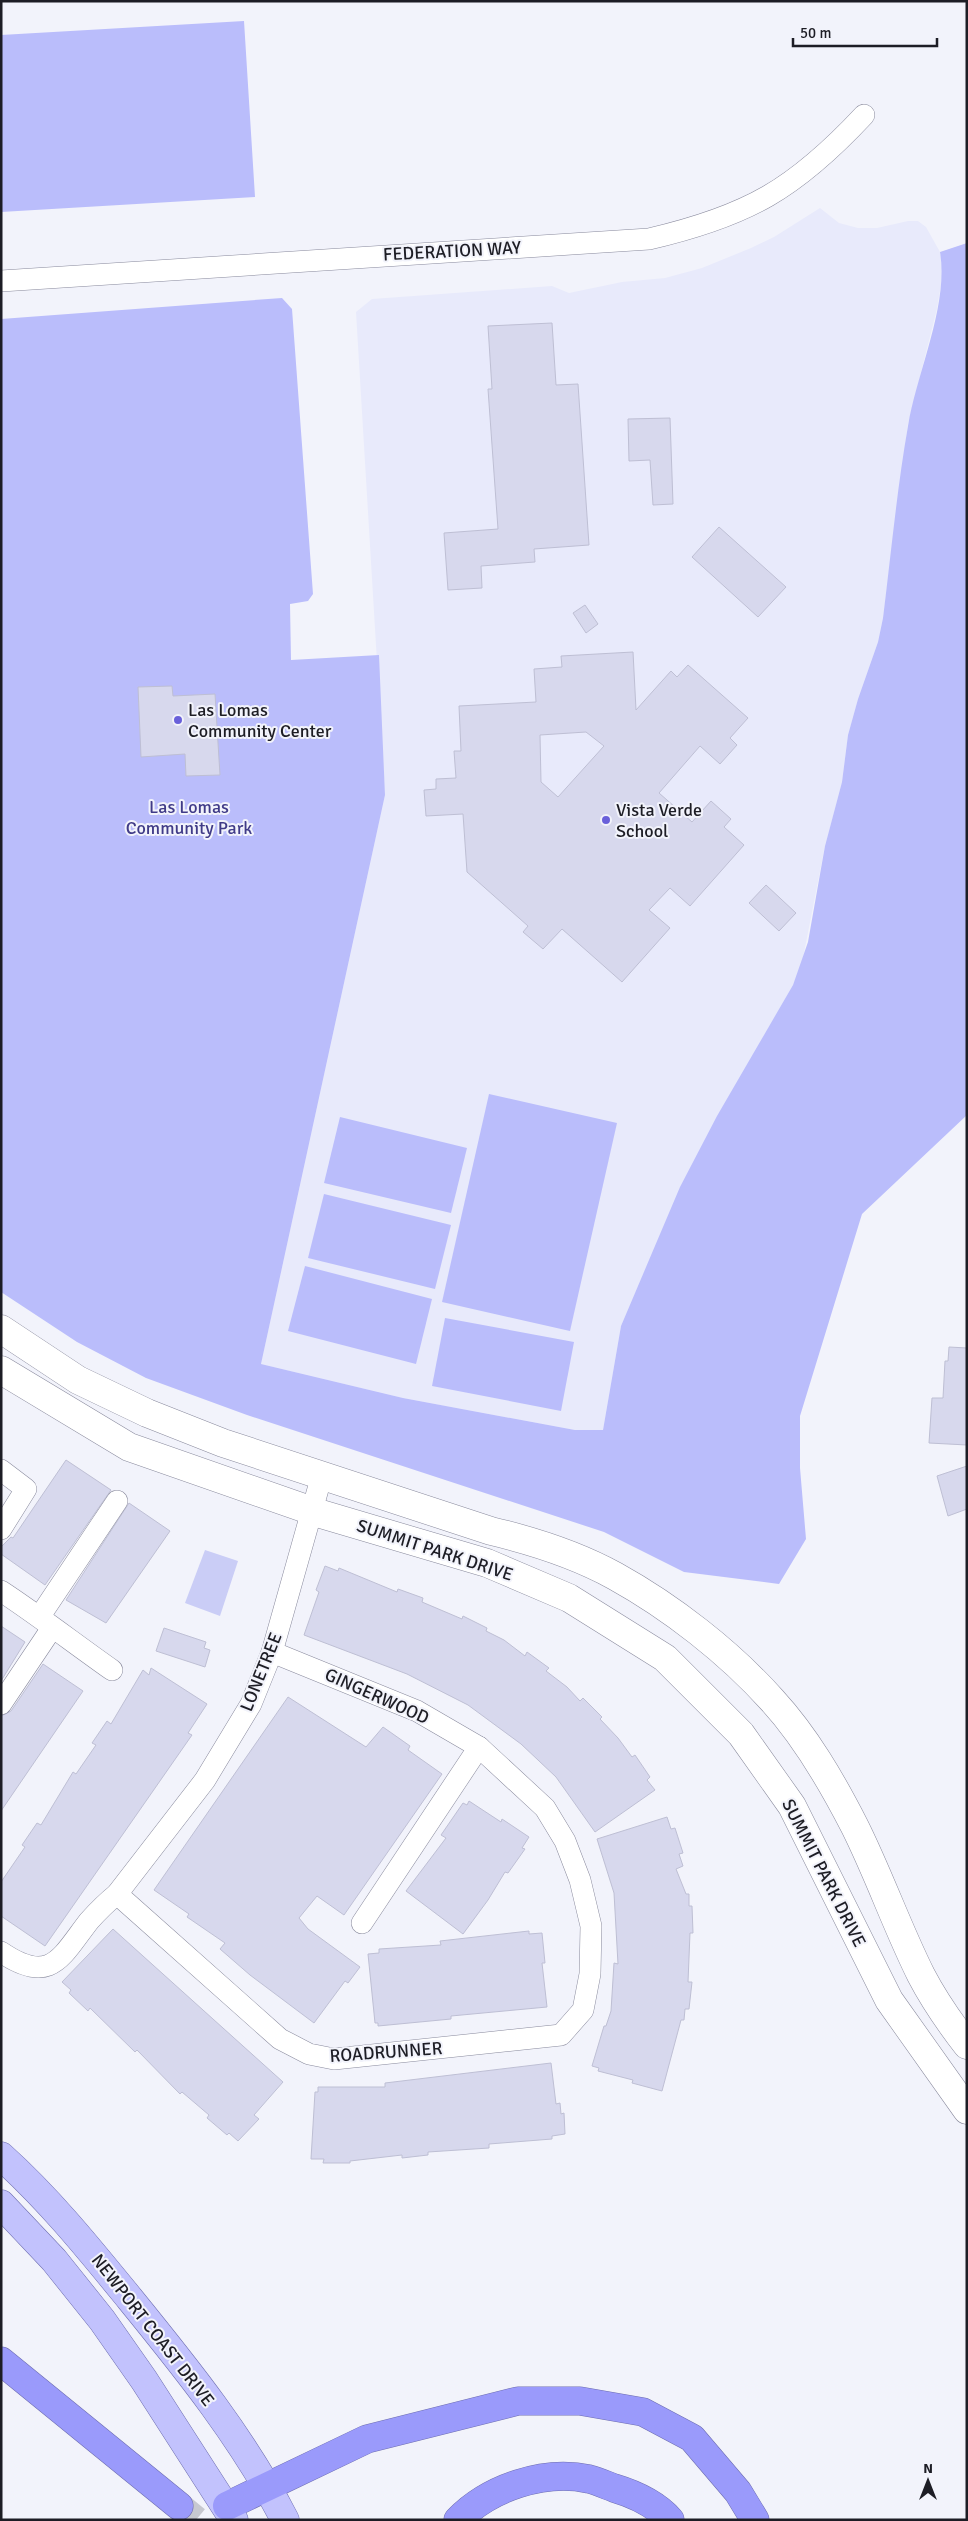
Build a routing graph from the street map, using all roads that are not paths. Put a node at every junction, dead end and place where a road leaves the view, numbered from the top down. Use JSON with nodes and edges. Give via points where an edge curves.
{"nodes":[{"id":1,"x":864,"y":115,"type":"dead end"},
{"id":2,"x":1,"y":281,"type":"edge"},
{"id":3,"x":1,"y":1329,"type":"edge"},
{"id":4,"x":1,"y":1370,"type":"edge"},
{"id":5,"x":1,"y":1470,"type":"edge"},
{"id":6,"x":322,"y":1475,"type":"junction"},
{"id":7,"x":117,"y":1501,"type":"dead end"},
{"id":8,"x":312,"y":1511,"type":"junction"},
{"id":9,"x":1,"y":1529,"type":"edge"},
{"id":10,"x":1,"y":1591,"type":"edge"},
{"id":11,"x":46,"y":1622,"type":"junction"},
{"id":12,"x":272,"y":1652,"type":"junction"},
{"id":13,"x":112,"y":1670,"type":"dead end"},
{"id":14,"x":1,"y":1704,"type":"edge"},
{"id":15,"x":479,"y":1747,"type":"junction"},
{"id":16,"x":117,"y":1894,"type":"junction"},
{"id":17,"x":362,"y":1922,"type":"dead end"},
{"id":18,"x":1,"y":1952,"type":"edge"},
{"id":19,"x":583,"y":2010,"type":"joint"},
{"id":20,"x":967,"y":2045,"type":"edge"},
{"id":21,"x":967,"y":2110,"type":"edge"},
{"id":22,"x":1,"y":2156,"type":"edge"},
{"id":23,"x":1,"y":2204,"type":"edge"},
{"id":24,"x":1,"y":2361,"type":"edge"},
{"id":25,"x":268,"y":2486,"type":"junction"},
{"id":26,"x":179,"y":2506,"type":"tunnel mouth"},
{"id":27,"x":231,"y":2513,"type":"edge"},
{"id":28,"x":285,"y":2520,"type":"edge"},
{"id":29,"x":458,"y":2520,"type":"edge"},
{"id":30,"x":670,"y":2520,"type":"edge"},
{"id":31,"x":755,"y":2520,"type":"edge"}],
"edges":[{"from":1,"to":2,"type":"street","name":"FEDERATION WAY","via":[[806,172],[775,193],[737,213],[694,229],[649,239]]},
{"from":3,"to":6,"type":"street","name":"SUMMIT PARK DRIVE","via":[[78,1380],[147,1414]]},
{"from":4,"to":8,"type":"street","name":"SUMMIT PARK DRIVE","via":[[129,1447]]},
{"from":5,"to":9,"type":"street","via":[[26,1489]]},
{"from":6,"to":8,"type":"street","name":"LONETREE"},
{"from":6,"to":20,"type":"street","name":"SUMMIT PARK DRIVE","via":[[534,1542],[615,1576],[679,1618],[730,1657],[773,1700],[830,1780],[878,1875],[921,1975],[944,2015]]},
{"from":7,"to":11,"type":"street"},
{"from":8,"to":12,"type":"street","name":"LONETREE"},
{"from":8,"to":21,"type":"street","name":"SUMMIT PARK DRIVE","via":[[496,1567],[569,1598],[665,1658],[741,1734],[792,1806],[889,2000]]},
{"from":10,"to":11,"type":"street"},
{"from":11,"to":13,"type":"street"},
{"from":11,"to":14,"type":"street"},
{"from":12,"to":15,"type":"street","name":"GINGERWOOD","via":[[417,1711]]},
{"from":12,"to":16,"type":"street","name":"LONETREE","via":[[251,1704],[205,1780]]},
{"from":15,"to":17,"type":"street"},
{"from":15,"to":19,"type":"street","name":"GINGERWOOD","via":[[545,1808],[565,1841],[580,1880],[591,1926],[590,1974]]},
{"from":16,"to":18,"type":"street","name":"LONETREE","via":[[58,1961],[29,1967]]},
{"from":16,"to":19,"type":"street","name":"ROADRUNNER","via":[[280,2039],[309,2054],[334,2059],[561,2036]]},
{"from":22,"to":25,"type":"main road","name":"NEWPORT COAST DRIVE","via":[[28,2180],[149,2322],[212,2403]]},
{"from":23,"to":27,"type":"main road","name":"NEWPORT COAST DRIVE","via":[[54,2260],[102,2320]]},
{"from":24,"to":26,"type":"highway"},
{"from":25,"to":27,"type":"highway"},
{"from":25,"to":28,"type":"main road","name":"NEWPORT COAST DRIVE"},
{"from":25,"to":31,"type":"highway","via":[[367,2439],[518,2401],[580,2401],[643,2412],[692,2438],[738,2492]]},
{"from":29,"to":30,"type":"highway","via":[[468,2509],[510,2486],[548,2477],[588,2479],[631,2493]]}]}
